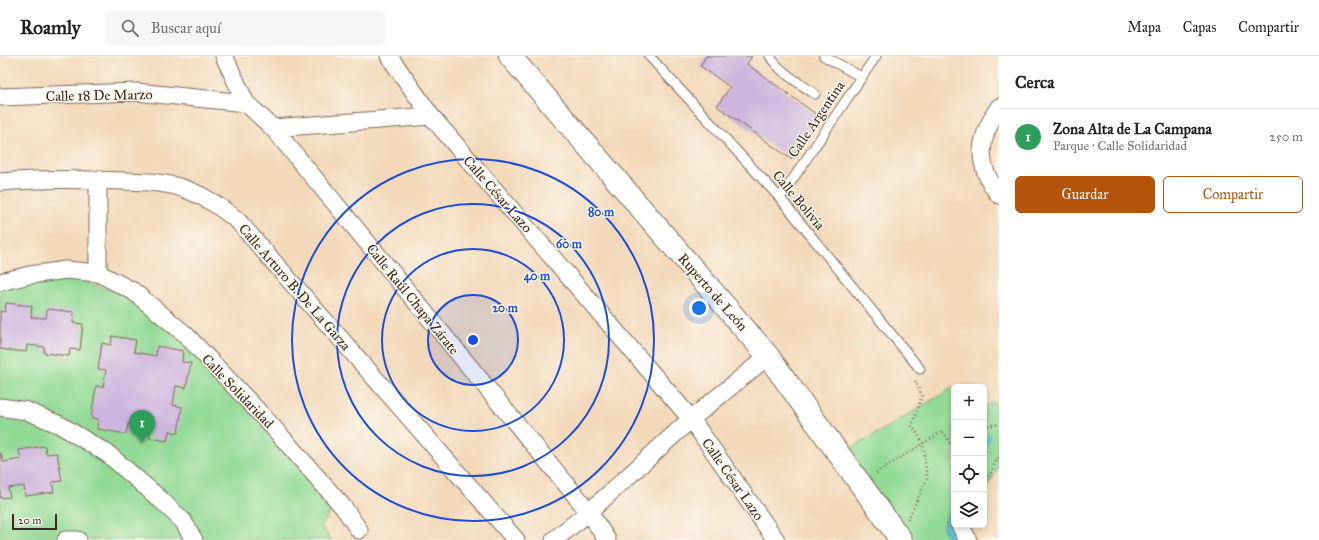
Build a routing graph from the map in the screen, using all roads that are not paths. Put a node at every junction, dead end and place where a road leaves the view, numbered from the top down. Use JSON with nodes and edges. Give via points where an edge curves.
{"nodes":[{"id":1,"x":224,"y":56,"type":"edge"},
{"id":2,"x":389,"y":56,"type":"edge"},
{"id":3,"x":510,"y":56,"type":"edge"},
{"id":4,"x":649,"y":56,"type":"edge"},
{"id":5,"x":770,"y":56,"type":"edge"},
{"id":6,"x":824,"y":56,"type":"edge"},
{"id":7,"x":876,"y":56,"type":"edge"},
{"id":8,"x":861,"y":77,"type":"junction"},
{"id":9,"x":815,"y":94,"type":"dead end"},
{"id":10,"x":0,"y":96,"type":"edge"},
{"id":11,"x":246,"y":103,"type":"junction"},
{"id":12,"x":999,"y":107,"type":"edge"},
{"id":13,"x":431,"y":116,"type":"junction"},
{"id":14,"x":273,"y":128,"type":"junction"},
{"id":15,"x":98,"y":179,"type":"junction"},
{"id":16,"x":0,"y":182,"type":"edge"},
{"id":17,"x":999,"y":195,"type":"edge"},
{"id":18,"x":780,"y":198,"type":"junction"},
{"id":19,"x":98,"y":273,"type":"junction"},
{"id":20,"x":0,"y":282,"type":"edge"},
{"id":21,"x":768,"y":356,"type":"junction"},
{"id":22,"x":920,"y":369,"type":"road end"},
{"id":23,"x":0,"y":407,"type":"edge"},
{"id":24,"x":691,"y":419,"type":"junction"},
{"id":25,"x":589,"y":512,"type":"junction"},
{"id":26,"x":962,"y":528,"type":"edge"},
{"id":27,"x":359,"y":530,"type":"dead end"},
{"id":28,"x":898,"y":539,"type":"edge"},
{"id":29,"x":66,"y":540,"type":"edge"},
{"id":30,"x":78,"y":540,"type":"edge"},
{"id":31,"x":194,"y":540,"type":"edge"},
{"id":32,"x":516,"y":540,"type":"edge"},
{"id":33,"x":554,"y":540,"type":"edge"},
{"id":34,"x":607,"y":540,"type":"edge"},
{"id":35,"x":776,"y":540,"type":"edge"},
{"id":36,"x":968,"y":540,"type":"edge"}],
"edges":[{"from":1,"to":11,"type":"street","name":"Calle Raúl Chapa Zárate"},
{"from":2,"to":13,"type":"street","name":"Calle César Lazo"},
{"from":3,"to":21,"type":"street","name":"Ruperto de León"},
{"from":4,"to":18,"type":"lane","name":"Calle Bolivia"},
{"from":5,"to":9,"type":"lane","via":[[785,72]]},
{"from":6,"to":8,"type":"lane"},
{"from":7,"to":8,"type":"lane","name":"Calle Argentina"},
{"from":8,"to":18,"type":"lane","name":"Calle Argentina"},
{"from":10,"to":11,"type":"street","name":"Calle 18 De Marzo","via":[[136,92]]},
{"from":11,"to":14,"type":"street","name":"Calle Raúl Chapa Zárate"},
{"from":12,"to":17,"type":"street","via":[[989,122],[983,138],[982,154],[985,174]]},
{"from":13,"to":14,"type":"street"},
{"from":13,"to":24,"type":"street","name":"Calle César Lazo"},
{"from":14,"to":25,"type":"street","name":"Calle Raúl Chapa Zárate"},
{"from":15,"to":16,"type":"street","name":"Calle Arturo B. De La Garza","via":[[32,179]]},
{"from":15,"to":19,"type":"street"},
{"from":15,"to":32,"type":"street","name":"Calle Arturo B. De La Garza","via":[[156,182],[184,188],[211,200],[237,220]]},
{"from":18,"to":22,"type":"lane","name":"Calle Bolivia"},
{"from":19,"to":20,"type":"street","name":"Calle Solidaridad","via":[[66,270]]},
{"from":19,"to":27,"type":"street","name":"Calle Solidaridad","via":[[133,291],[185,334],[272,426],[344,508]]},
{"from":21,"to":24,"type":"street"},
{"from":21,"to":28,"type":"street","name":"Ruperto de León"},
{"from":23,"to":31,"type":"street","via":[[27,411],[60,426],[108,454],[183,521]]},
{"from":24,"to":25,"type":"street"},
{"from":24,"to":35,"type":"street","name":"Calle César Lazo"},
{"from":25,"to":33,"type":"street"},
{"from":25,"to":34,"type":"street","name":"Calle Raúl Chapa Zárate"},
{"from":26,"to":36,"type":"street"},
{"from":29,"to":30,"type":"street"}]}
